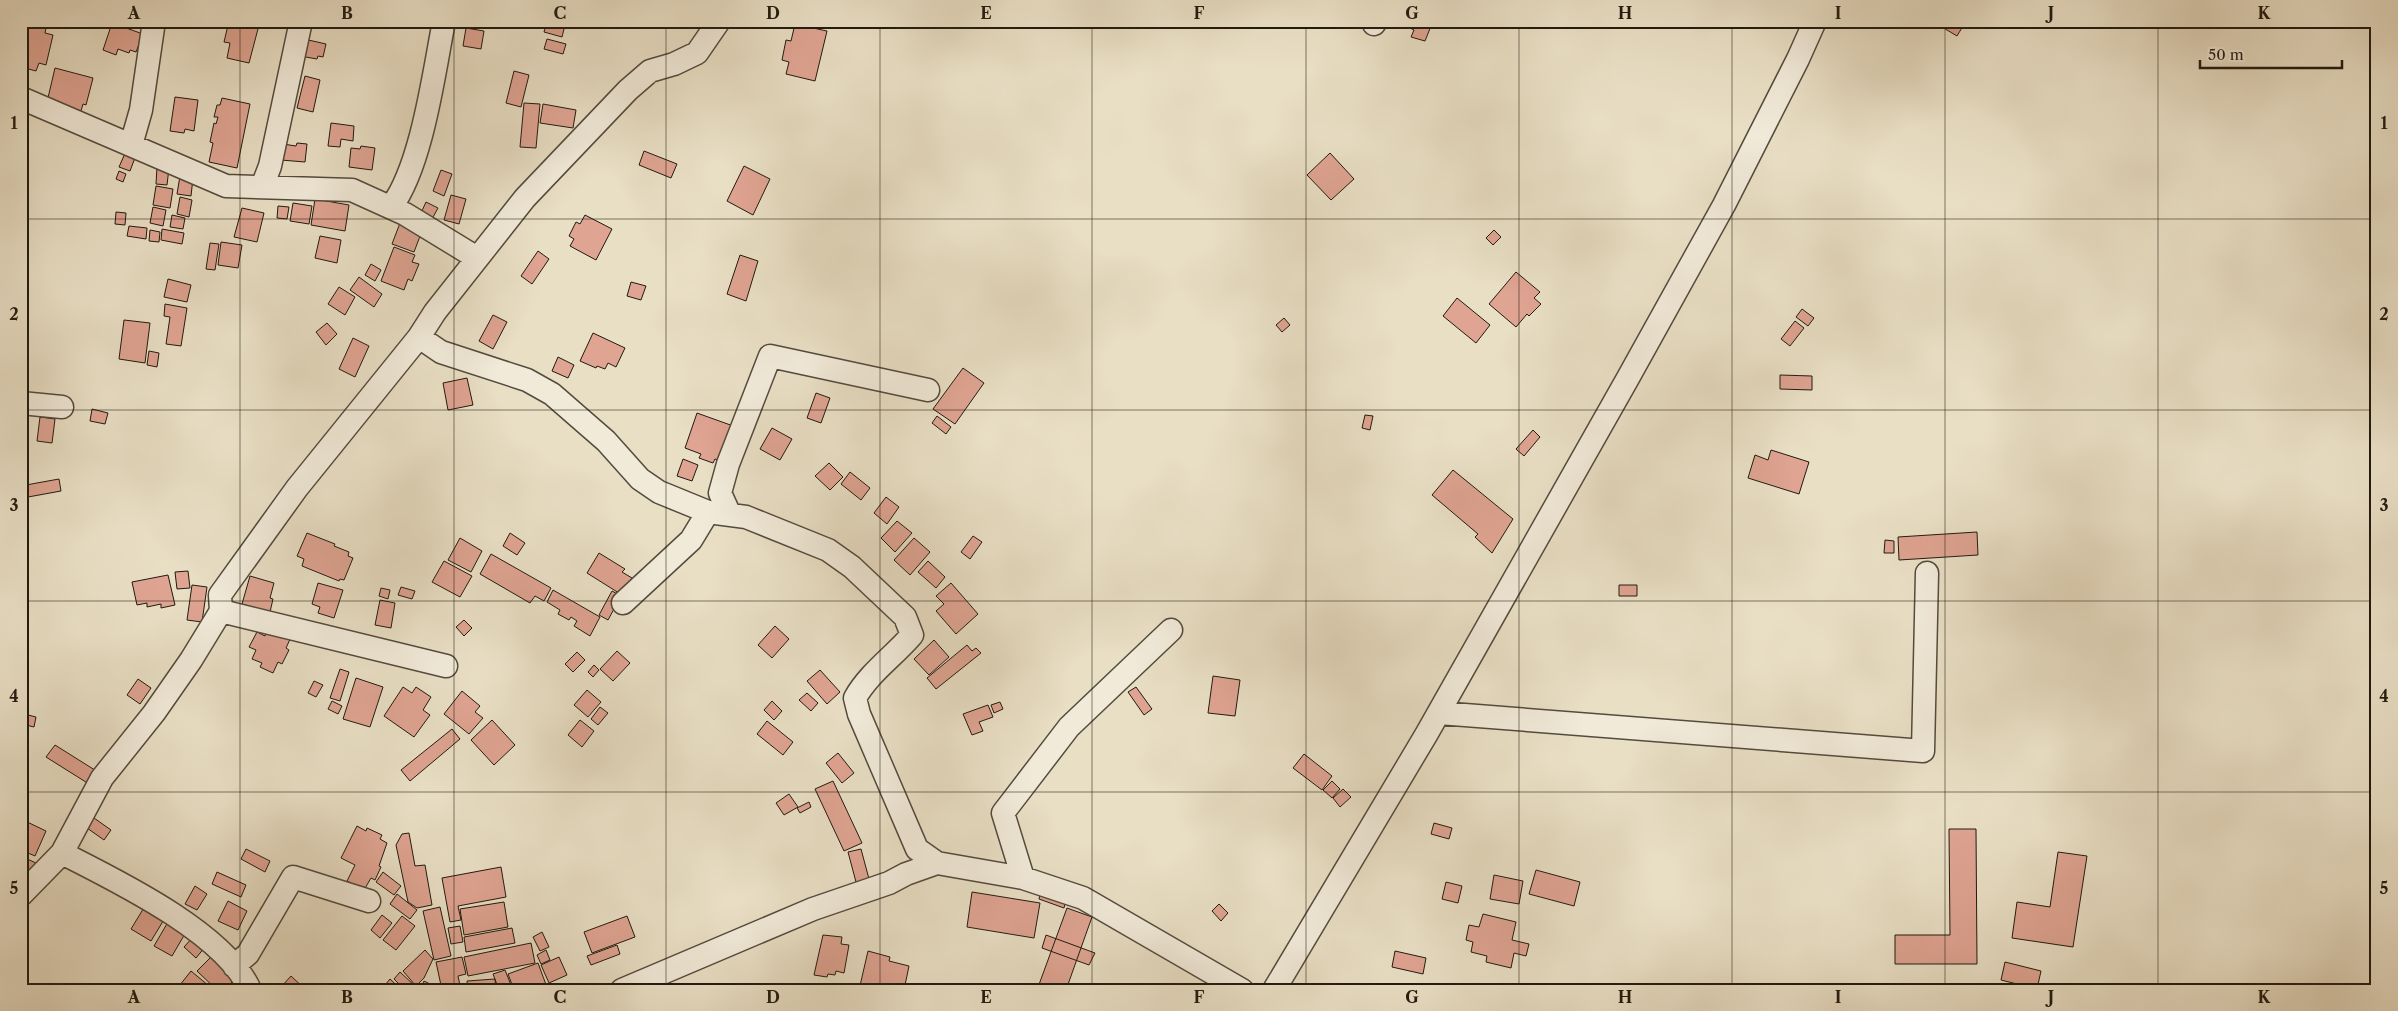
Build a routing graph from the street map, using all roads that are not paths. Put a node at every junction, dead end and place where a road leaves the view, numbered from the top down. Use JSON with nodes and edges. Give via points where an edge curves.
{"nodes":[{"id":1,"x":154,"y":21,"type":"edge"},
{"id":2,"x":301,"y":21,"type":"edge"},
{"id":3,"x":444,"y":21,"type":"edge"},
{"id":4,"x":719,"y":21,"type":"edge"},
{"id":5,"x":1815,"y":21,"type":"edge"},
{"id":6,"x":21,"y":98,"type":"edge"},
{"id":7,"x":132,"y":145,"type":"junction"},
{"id":8,"x":262,"y":187,"type":"junction"},
{"id":9,"x":391,"y":207,"type":"junction"},
{"id":10,"x":477,"y":258,"type":"junction"},
{"id":11,"x":419,"y":337,"type":"junction"},
{"id":12,"x":928,"y":390,"type":"dead end"},
{"id":13,"x":21,"y":403,"type":"edge"},
{"id":14,"x":62,"y":406,"type":"dead end"},
{"id":15,"x":708,"y":512,"type":"junction"},
{"id":16,"x":730,"y":515,"type":"junction"},
{"id":17,"x":1928,"y":573,"type":"dead end"},
{"id":18,"x":623,"y":603,"type":"dead end"},
{"id":19,"x":220,"y":611,"type":"junction"},
{"id":20,"x":1171,"y":630,"type":"dead end"},
{"id":21,"x":446,"y":666,"type":"dead end"},
{"id":22,"x":1438,"y":713,"type":"junction"},
{"id":23,"x":62,"y":853,"type":"junction"},
{"id":24,"x":937,"y":863,"type":"junction"},
{"id":25,"x":1024,"y":878,"type":"junction"},
{"id":26,"x":21,"y":895,"type":"edge"},
{"id":27,"x":370,"y":901,"type":"dead end"},
{"id":28,"x":234,"y":966,"type":"junction"},
{"id":29,"x":250,"y":990,"type":"edge"},
{"id":30,"x":622,"y":990,"type":"edge"},
{"id":31,"x":1242,"y":990,"type":"edge"},
{"id":32,"x":1274,"y":990,"type":"edge"}],
"edges":[{"from":1,"to":7,"type":"street","via":[[142,110]]},
{"from":2,"to":8,"type":"street","via":[[270,166]]},
{"from":3,"to":9,"type":"street","via":[[425,117],[408,174]]},
{"from":4,"to":10,"type":"street","via":[[697,54],[650,71],[628,90],[525,198]]},
{"from":5,"to":22,"type":"street","via":[[1724,205]]},
{"from":6,"to":7,"type":"street"},
{"from":7,"to":8,"type":"street","via":[[226,186]]},
{"from":8,"to":9,"type":"street","via":[[352,190]]},
{"from":9,"to":10,"type":"street"},
{"from":10,"to":11,"type":"street"},
{"from":11,"to":15,"type":"street","via":[[441,352],[527,380],[552,394],[606,441],[640,479],[659,492]]},
{"from":11,"to":19,"type":"street","via":[[297,488],[220,595]]},
{"from":12,"to":16,"type":"street","via":[[770,356],[720,492]]},
{"from":13,"to":14,"type":"street"},
{"from":15,"to":16,"type":"street"},
{"from":15,"to":18,"type":"street","via":[[691,540]]},
{"from":16,"to":24,"type":"street","via":[[746,517],[828,550],[852,567],[905,617],[912,635],[864,682],[855,698],[917,849]]},
{"from":17,"to":22,"type":"street","via":[[1924,751]]},
{"from":19,"to":21,"type":"street"},
{"from":19,"to":23,"type":"street","via":[[154,713],[102,778]]},
{"from":20,"to":25,"type":"street","via":[[1069,726],[1003,814]]},
{"from":22,"to":32,"type":"street"},
{"from":23,"to":26,"type":"street"},
{"from":23,"to":28,"type":"street","via":[[130,887],[201,934]]},
{"from":24,"to":25,"type":"street"},
{"from":24,"to":30,"type":"street","via":[[813,908]]},
{"from":25,"to":31,"type":"street","via":[[1083,898]]},
{"from":27,"to":28,"type":"street","via":[[293,877],[248,954]]},
{"from":28,"to":29,"type":"street","via":[[244,974]]}]}
